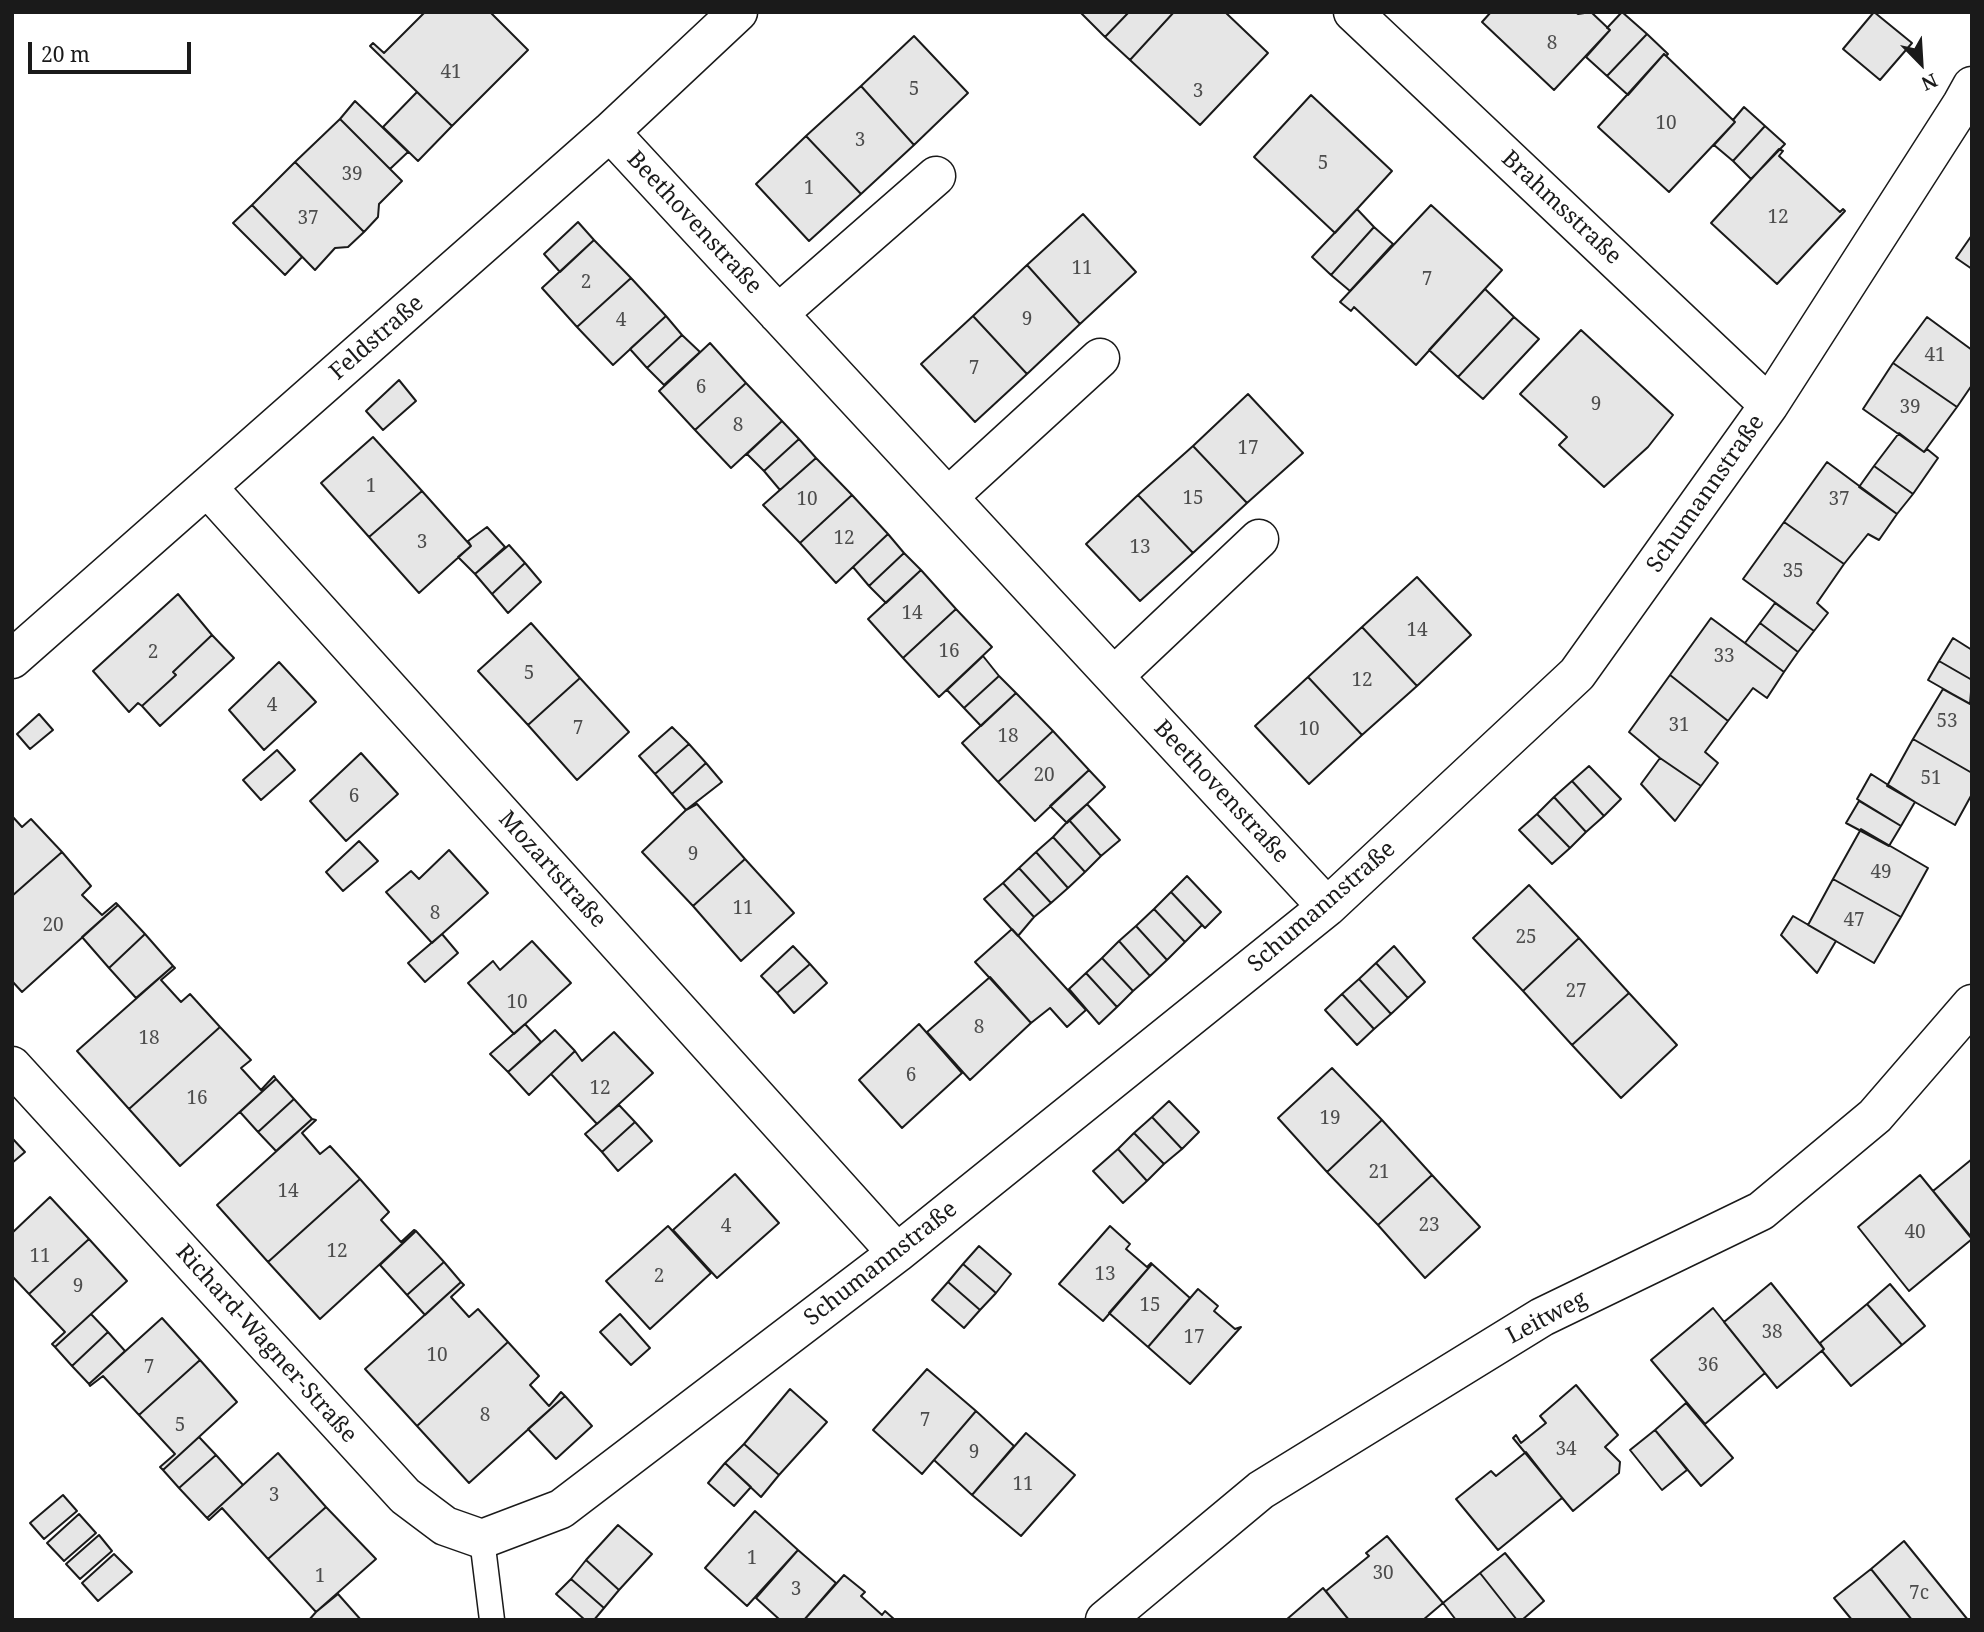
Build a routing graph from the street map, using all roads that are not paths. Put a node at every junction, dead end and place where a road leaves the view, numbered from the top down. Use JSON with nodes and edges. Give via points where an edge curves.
{"nodes":[{"id":1,"x":738,"y":12,"type":"edge"},
{"id":2,"x":1353,"y":12,"type":"edge"},
{"id":3,"x":1972,"y":86,"type":"edge"},
{"id":4,"x":610,"y":132,"type":"junction"},
{"id":5,"x":936,"y":176,"type":"dead end"},
{"id":6,"x":778,"y":314,"type":"junction"},
{"id":7,"x":1100,"y":358,"type":"dead end"},
{"id":8,"x":1769,"y":405,"type":"junction"},
{"id":9,"x":207,"y":487,"type":"junction"},
{"id":10,"x":948,"y":497,"type":"junction"},
{"id":11,"x":1259,"y":539,"type":"dead end"},
{"id":12,"x":12,"y":659,"type":"edge"},
{"id":13,"x":1114,"y":676,"type":"junction"},
{"id":14,"x":1327,"y":907,"type":"junction"},
{"id":15,"x":1972,"y":1004,"type":"edge"},
{"id":16,"x":12,"y":1066,"type":"edge"},
{"id":17,"x":897,"y":1253,"type":"junction"},
{"id":18,"x":482,"y":1539,"type":"junction"},
{"id":19,"x":492,"y":1620,"type":"edge"},
{"id":20,"x":1105,"y":1620,"type":"edge"}],
"edges":[{"from":1,"to":4,"type":"street","name":"Feldstraße"},
{"from":2,"to":8,"type":"street","name":"Brahmsstraße"},
{"from":3,"to":8,"type":"street","name":"Schumannstraße"},
{"from":4,"to":6,"type":"street","name":"Beethovenstraße"},
{"from":4,"to":9,"type":"street","name":"Feldstraße"},
{"from":5,"to":6,"type":"street","name":"Beethovenstraße"},
{"from":6,"to":10,"type":"street","name":"Beethovenstraße"},
{"from":7,"to":10,"type":"street"},
{"from":8,"to":14,"type":"street","name":"Schumannstraße","via":[[1577,674]]},
{"from":9,"to":12,"type":"street","name":"Feldstraße"},
{"from":9,"to":17,"type":"street","name":"Mozartstraße"},
{"from":10,"to":13,"type":"street","name":"Beethovenstraße"},
{"from":11,"to":13,"type":"street"},
{"from":13,"to":14,"type":"street","name":"Beethovenstraße"},
{"from":14,"to":17,"type":"street","name":"Schumannstraße"},
{"from":15,"to":20,"type":"street","name":"Leitweg","via":[[1875,1116],[1761,1211],[1542,1317],[1261,1490]]},
{"from":16,"to":18,"type":"street","name":"Richard-Wagner-Straße","via":[[405,1496],[445,1526]]},
{"from":17,"to":18,"type":"street","name":"Schumannstraße","via":[[561,1509]]},
{"from":18,"to":19,"type":"lane"}]}
